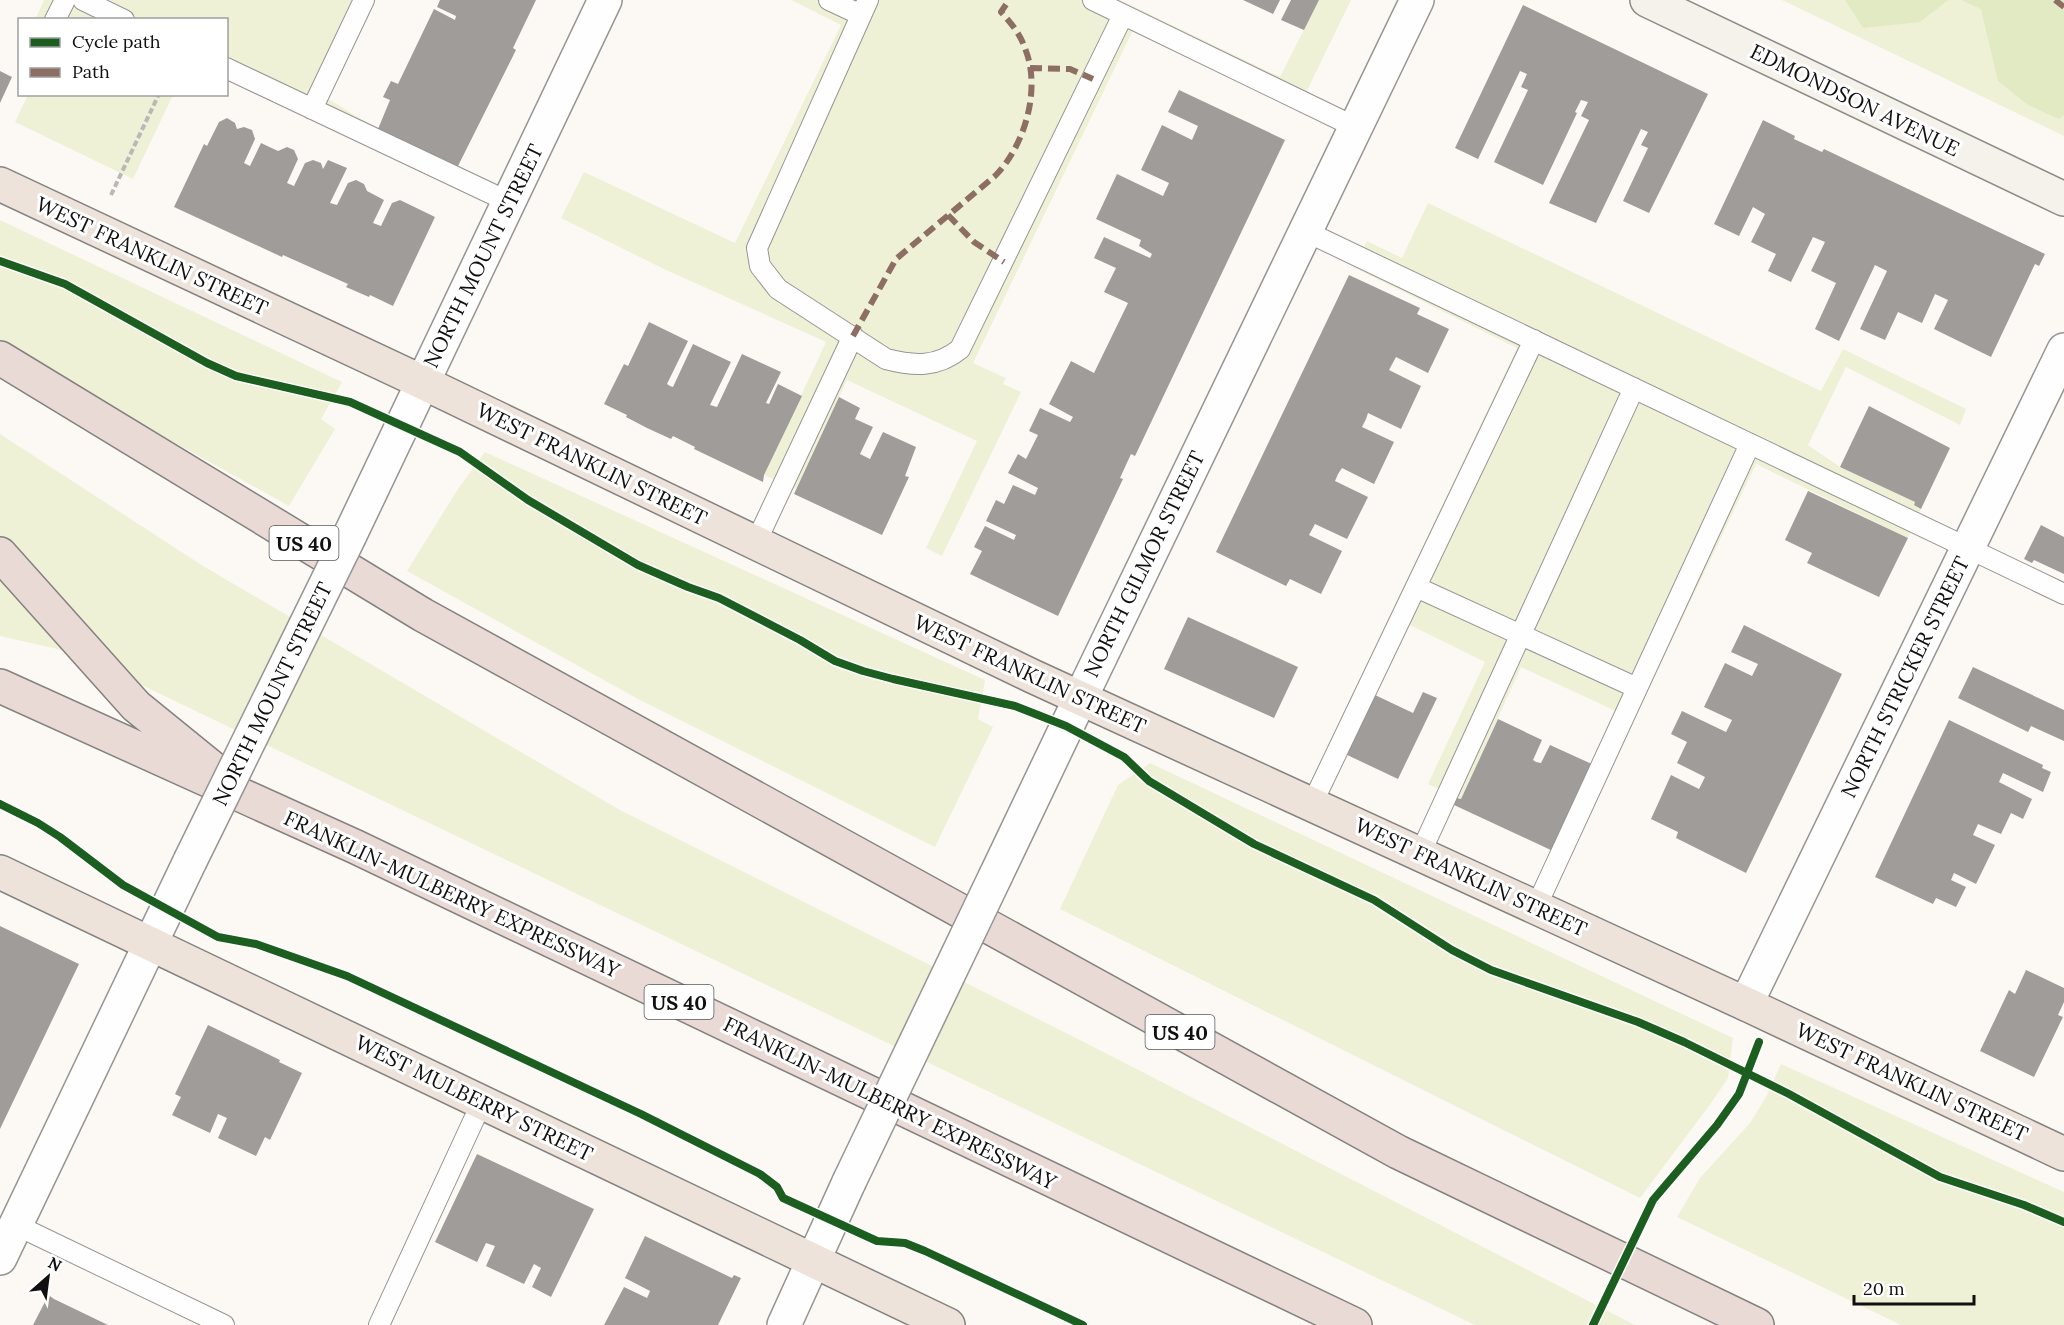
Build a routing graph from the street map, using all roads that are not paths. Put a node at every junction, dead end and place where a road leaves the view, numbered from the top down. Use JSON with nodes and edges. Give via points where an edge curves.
{"nodes":[{"id":1,"x":65,"y":0,"type":"edge"},
{"id":2,"x":83,"y":0,"type":"edge"},
{"id":3,"x":364,"y":0,"type":"edge"},
{"id":4,"x":605,"y":0,"type":"edge"},
{"id":5,"x":829,"y":0,"type":"edge"},
{"id":6,"x":1093,"y":0,"type":"edge"},
{"id":7,"x":1416,"y":0,"type":"edge"},
{"id":8,"x":1647,"y":0,"type":"edge"},
{"id":9,"x":864,"y":8,"type":"edge"},
{"id":10,"x":1123,"y":15,"type":"junction"},
{"id":11,"x":57,"y":18,"type":"edge"},
{"id":12,"x":120,"y":18,"type":"edge"},
{"id":13,"x":228,"y":69,"type":"edge"},
{"id":14,"x":312,"y":109,"type":"junction"},
{"id":15,"x":1355,"y":128,"type":"junction"},
{"id":16,"x":0,"y":184,"type":"edge"},
{"id":17,"x":2064,"y":200,"type":"edge"},
{"id":18,"x":509,"y":202,"type":"junction"},
{"id":19,"x":1305,"y":231,"type":"junction"},
{"id":20,"x":853,"y":336,"type":"junction"},
{"id":21,"x":1534,"y":340,"type":"junction"},
{"id":22,"x":2064,"y":350,"type":"edge"},
{"id":23,"x":0,"y":358,"type":"edge"},
{"id":24,"x":422,"y":382,"type":"junction"},
{"id":25,"x":1634,"y":388,"type":"junction"},
{"id":26,"x":1750,"y":444,"type":"junction"},
{"id":27,"x":756,"y":542,"type":"junction"},
{"id":28,"x":1968,"y":548,"type":"junction"},
{"id":29,"x":0,"y":554,"type":"edge"},
{"id":30,"x":1416,"y":587,"type":"junction"},
{"id":31,"x":2064,"y":594,"type":"edge"},
{"id":32,"x":1521,"y":635,"type":"junction"},
{"id":33,"x":0,"y":686,"type":"edge"},
{"id":34,"x":1637,"y":688,"type":"junction"},
{"id":35,"x":1080,"y":699,"type":"junction"},
{"id":36,"x":250,"y":799,"type":"junction"},
{"id":37,"x":1312,"y":804,"type":"junction"},
{"id":38,"x":1420,"y":854,"type":"junction"},
{"id":39,"x":0,"y":872,"type":"edge"},
{"id":40,"x":1536,"y":907,"type":"junction"},
{"id":41,"x":150,"y":944,"type":"junction"},
{"id":42,"x":1746,"y":1004,"type":"junction"},
{"id":43,"x":482,"y":1102,"type":"junction"},
{"id":44,"x":2064,"y":1154,"type":"edge"},
{"id":45,"x":16,"y":1225,"type":"junction"},
{"id":46,"x":0,"y":1258,"type":"edge"},
{"id":47,"x":812,"y":1260,"type":"junction"},
{"id":48,"x":224,"y":1325,"type":"edge"},
{"id":49,"x":379,"y":1325,"type":"edge"},
{"id":50,"x":784,"y":1325,"type":"edge"},
{"id":51,"x":948,"y":1325,"type":"edge"},
{"id":52,"x":1355,"y":1325,"type":"edge"},
{"id":53,"x":1757,"y":1325,"type":"edge"}],
"edges":[{"from":1,"to":11,"type":"lane"},
{"from":2,"to":12,"type":"lane"},
{"from":3,"to":14,"type":"lane"},
{"from":4,"to":18,"type":"street","name":"NORTH MOUNT STREET"},
{"from":5,"to":9,"type":"lane"},
{"from":6,"to":10,"type":"lane"},
{"from":7,"to":15,"type":"street","name":"NORTH GILMOR STREET"},
{"from":8,"to":17,"type":"main road","name":"EDMONDSON AVENUE"},
{"from":9,"to":20,"type":"lane","via":[[757,248],[760,266],[778,289]]},
{"from":10,"to":15,"type":"lane"},
{"from":10,"to":20,"type":"lane","via":[[960,350],[949,358],[905,364],[886,359]]},
{"from":13,"to":14,"type":"lane"},
{"from":14,"to":18,"type":"lane"},
{"from":15,"to":19,"type":"street","name":"NORTH GILMOR STREET"},
{"from":16,"to":24,"type":"main road","name":"WEST FRANKLIN STREET"},
{"from":18,"to":24,"type":"street","name":"NORTH MOUNT STREET"},
{"from":19,"to":21,"type":"lane"},
{"from":19,"to":35,"type":"street","name":"NORTH GILMOR STREET"},
{"from":20,"to":27,"type":"lane"},
{"from":21,"to":25,"type":"lane"},
{"from":21,"to":30,"type":"lane"},
{"from":22,"to":28,"type":"street","name":"NORTH STRICKER STREET"},
{"from":23,"to":53,"type":"highway","number":"US 40","via":[[423,615],[1398,1152]]},
{"from":24,"to":27,"type":"main road","name":"WEST FRANKLIN STREET"},
{"from":24,"to":41,"type":"street","name":"NORTH MOUNT STREET","bridge":true},
{"from":25,"to":26,"type":"lane"},
{"from":25,"to":32,"type":"lane"},
{"from":26,"to":28,"type":"lane"},
{"from":26,"to":34,"type":"lane"},
{"from":27,"to":35,"type":"main road","name":"WEST FRANKLIN STREET"},
{"from":28,"to":31,"type":"lane"},
{"from":28,"to":42,"type":"street","name":"NORTH STRICKER STREET"},
{"from":29,"to":36,"type":"highway","via":[[136,706]]},
{"from":30,"to":32,"type":"lane"},
{"from":30,"to":37,"type":"lane"},
{"from":32,"to":34,"type":"lane"},
{"from":32,"to":38,"type":"lane"},
{"from":33,"to":36,"type":"highway","name":"FRANKLIN-MULBERRY EXPRESSWAY","number":"US 40"},
{"from":34,"to":40,"type":"lane"},
{"from":35,"to":37,"type":"main road","name":"WEST FRANKLIN STREET"},
{"from":35,"to":47,"type":"street","name":"NORTH GILMOR STREET","bridge":true},
{"from":36,"to":52,"type":"highway","name":"FRANKLIN-MULBERRY EXPRESSWAY","number":"US 40"},
{"from":37,"to":38,"type":"main road","name":"WEST FRANKLIN STREET"},
{"from":38,"to":40,"type":"main road","name":"WEST FRANKLIN STREET"},
{"from":39,"to":41,"type":"main road","name":"WEST MULBERRY STREET"},
{"from":40,"to":42,"type":"main road","name":"WEST FRANKLIN STREET"},
{"from":41,"to":43,"type":"main road","name":"WEST MULBERRY STREET"},
{"from":41,"to":45,"type":"street","name":"NORTH MOUNT STREET"},
{"from":42,"to":44,"type":"main road","name":"WEST FRANKLIN STREET"},
{"from":43,"to":47,"type":"main road","name":"WEST MULBERRY STREET"},
{"from":43,"to":49,"type":"lane"},
{"from":45,"to":46,"type":"street","name":"NORTH MOUNT STREET"},
{"from":45,"to":48,"type":"lane"},
{"from":47,"to":50,"type":"street","name":"NORTH GILMOR STREET"},
{"from":47,"to":51,"type":"main road","name":"WEST MULBERRY STREET"}]}
